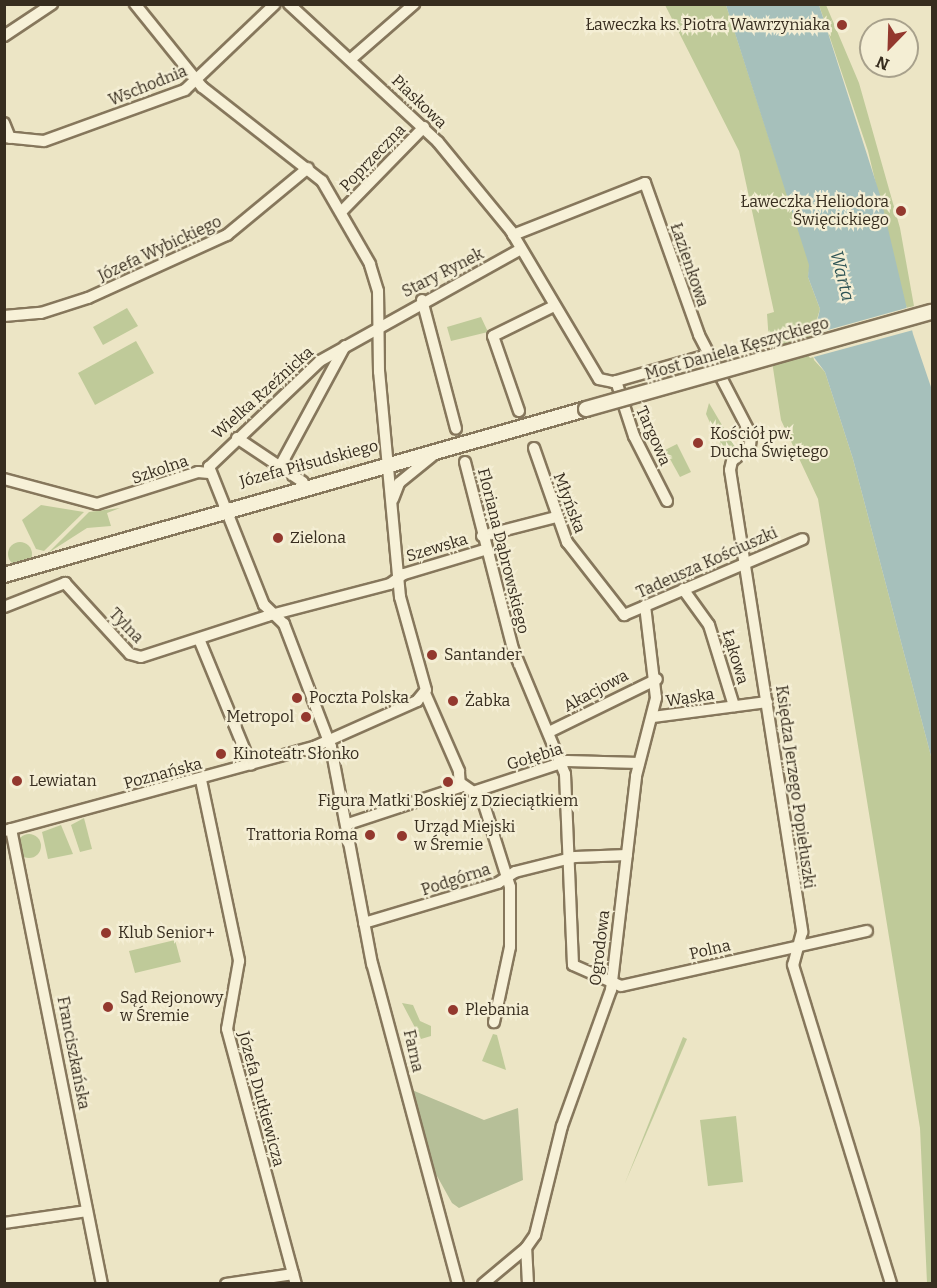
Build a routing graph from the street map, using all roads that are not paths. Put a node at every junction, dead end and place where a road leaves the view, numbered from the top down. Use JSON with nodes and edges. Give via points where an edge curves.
{"nodes":[{"id":1,"x":52,"y":4,"type":"edge"},
{"id":2,"x":135,"y":4,"type":"edge"},
{"id":3,"x":275,"y":4,"type":"edge"},
{"id":4,"x":289,"y":4,"type":"edge"},
{"id":5,"x":414,"y":4,"type":"edge"},
{"id":6,"x":4,"y":36,"type":"edge"},
{"id":7,"x":351,"y":59,"type":"junction"},
{"id":8,"x":198,"y":83,"type":"junction"},
{"id":9,"x":4,"y":123,"type":"edge"},
{"id":10,"x":424,"y":127,"type":"junction"},
{"id":11,"x":7,"y":137,"type":"edge"},
{"id":12,"x":308,"y":168,"type":"junction"},
{"id":13,"x":343,"y":210,"type":"junction"},
{"id":14,"x":513,"y":235,"type":"junction"},
{"id":15,"x":521,"y":249,"type":"junction"},
{"id":16,"x":422,"y":300,"type":"junction"},
{"id":17,"x":556,"y":309,"type":"junction"},
{"id":18,"x":932,"y":312,"type":"edge"},
{"id":19,"x":4,"y":315,"type":"edge"},
{"id":20,"x":381,"y":324,"type":"junction"},
{"id":21,"x":345,"y":346,"type":"junction"},
{"id":22,"x":708,"y":355,"type":"junction"},
{"id":23,"x":616,"y":381,"type":"junction"},
{"id":24,"x":586,"y":409,"type":"joint"},
{"id":25,"x":519,"y":411,"type":"dead end"},
{"id":26,"x":456,"y":429,"type":"dead end"},
{"id":27,"x":237,"y":438,"type":"junction"},
{"id":28,"x":473,"y":441,"type":"junction"},
{"id":29,"x":534,"y":448,"type":"dead end"},
{"id":30,"x":432,"y":456,"type":"junction"},
{"id":31,"x":732,"y":460,"type":"joint"},
{"id":32,"x":465,"y":462,"type":"dead end"},
{"id":33,"x":388,"y":463,"type":"junction"},
{"id":34,"x":278,"y":470,"type":"junction"},
{"id":35,"x":209,"y":474,"type":"junction"},
{"id":36,"x":4,"y":479,"type":"edge"},
{"id":37,"x":303,"y":482,"type":"junction"},
{"id":38,"x":392,"y":500,"type":"junction"},
{"id":39,"x":668,"y":501,"type":"dead end"},
{"id":40,"x":227,"y":508,"type":"junction"},
{"id":41,"x":556,"y":517,"type":"junction"},
{"id":42,"x":482,"y":536,"type":"junction"},
{"id":43,"x":803,"y":538,"type":"dead end"},
{"id":44,"x":484,"y":550,"type":"junction"},
{"id":45,"x":748,"y":560,"type":"junction"},
{"id":46,"x":48,"y":562,"type":"junction"},
{"id":47,"x":4,"y":575,"type":"edge"},
{"id":48,"x":399,"y":576,"type":"junction"},
{"id":49,"x":4,"y":583,"type":"edge"},
{"id":50,"x":683,"y":588,"type":"junction"},
{"id":51,"x":645,"y":606,"type":"junction"},
{"id":52,"x":4,"y":607,"type":"edge"},
{"id":53,"x":274,"y":614,"type":"junction"},
{"id":54,"x":624,"y":615,"type":"joint"},
{"id":55,"x":199,"y":639,"type":"junction"},
{"id":56,"x":657,"y":678,"type":"junction"},
{"id":57,"x":425,"y":693,"type":"junction"},
{"id":58,"x":767,"y":702,"type":"junction"},
{"id":59,"x":734,"y":706,"type":"junction"},
{"id":60,"x":652,"y":717,"type":"junction"},
{"id":61,"x":549,"y":732,"type":"junction"},
{"id":62,"x":328,"y":739,"type":"junction"},
{"id":63,"x":639,"y":762,"type":"junction"},
{"id":64,"x":562,"y":763,"type":"junction"},
{"id":65,"x":251,"y":765,"type":"junction"},
{"id":66,"x":201,"y":780,"type":"junction"},
{"id":67,"x":462,"y":784,"type":"junction"},
{"id":68,"x":476,"y":791,"type":"junction"},
{"id":69,"x":348,"y":824,"type":"junction"},
{"id":70,"x":8,"y":830,"type":"edge"},
{"id":71,"x":627,"y":855,"type":"junction"},
{"id":72,"x":571,"y":858,"type":"junction"},
{"id":73,"x":508,"y":877,"type":"junction"},
{"id":74,"x":364,"y":923,"type":"junction"},
{"id":75,"x":867,"y":931,"type":"dead end"},
{"id":76,"x":797,"y":945,"type":"junction"},
{"id":77,"x":611,"y":986,"type":"junction"},
{"id":78,"x":494,"y":1022,"type":"dead end"},
{"id":79,"x":87,"y":1210,"type":"junction"},
{"id":80,"x":4,"y":1223,"type":"edge"},
{"id":81,"x":526,"y":1248,"type":"junction"},
{"id":82,"x":294,"y":1279,"type":"edge"},
{"id":83,"x":102,"y":1284,"type":"edge"},
{"id":84,"x":226,"y":1284,"type":"edge"},
{"id":85,"x":458,"y":1284,"type":"edge"},
{"id":86,"x":483,"y":1284,"type":"edge"},
{"id":87,"x":528,"y":1284,"type":"edge"},
{"id":88,"x":891,"y":1284,"type":"edge"}],
"edges":[{"from":1,"to":6,"type":"street"},
{"from":2,"to":8,"type":"street"},
{"from":3,"to":8,"type":"street","name":"Wschodnia"},
{"from":4,"to":7,"type":"street","name":"Piaskowa"},
{"from":5,"to":7,"type":"street"},
{"from":7,"to":10,"type":"street","name":"Piaskowa"},
{"from":8,"to":11,"type":"street","name":"Wschodnia","via":[[48,140]]},
{"from":8,"to":12,"type":"street"},
{"from":9,"to":11,"type":"street"},
{"from":10,"to":13,"type":"street","name":"Poprzeczna"},
{"from":10,"to":14,"type":"street","name":"Piaskowa"},
{"from":12,"to":13,"type":"street"},
{"from":12,"to":19,"type":"street","name":"Józefa Wybickiego","via":[[227,235],[88,298],[41,313]]},
{"from":13,"to":20,"type":"street","via":[[374,272]]},
{"from":14,"to":15,"type":"street"},
{"from":14,"to":22,"type":"street","name":"Łazienkowa","via":[[645,183]]},
{"from":15,"to":16,"type":"street","name":"Stary Rynek"},
{"from":15,"to":17,"type":"street"},
{"from":16,"to":20,"type":"street","name":"Stary Rynek"},
{"from":16,"to":26,"type":"street"},
{"from":17,"to":23,"type":"street","via":[[597,377]]},
{"from":17,"to":25,"type":"street","via":[[493,336]]},
{"from":18,"to":24,"type":"street","name":"Most Daniela Kęszyckiego","bridge":true},
{"from":20,"to":21,"type":"street","name":"Wielka Rzeźnicka"},
{"from":20,"to":33,"type":"street","via":[[379,372]]},
{"from":21,"to":27,"type":"street","name":"Wielka Rzeźnicka","via":[[304,373]]},
{"from":21,"to":34,"type":"street"},
{"from":22,"to":23,"type":"street"},
{"from":22,"to":31,"type":"street","name":"Łazienkowa","via":[[752,439]]},
{"from":23,"to":39,"type":"street","name":"Targowa","via":[[630,427]]},
{"from":24,"to":28,"type":"street","name":"Józefa Piłsudskiego"},
{"from":27,"to":34,"type":"street"},
{"from":27,"to":35,"type":"street","name":"Wielka Rzeźnicka","via":[[212,458]]},
{"from":28,"to":30,"type":"street","name":"Józefa Piłsudskiego"},
{"from":28,"to":33,"type":"street","name":"Józefa Piłsudskiego"},
{"from":29,"to":41,"type":"street","name":"Młyńska"},
{"from":30,"to":33,"type":"street","name":"Józefa Piłsudskiego"},
{"from":30,"to":38,"type":"street","via":[[399,483]]},
{"from":31,"to":45,"type":"street","name":"Księdza Jerzego Popiełuszki"},
{"from":32,"to":42,"type":"street","name":"Floriana Dąbrowskiego"},
{"from":33,"to":37,"type":"street","name":"Józefa Piłsudskiego"},
{"from":33,"to":38,"type":"street"},
{"from":33,"to":40,"type":"street","name":"Józefa Piłsudskiego"},
{"from":34,"to":37,"type":"street"},
{"from":35,"to":36,"type":"street","name":"Szkolna","via":[[198,472],[97,504]]},
{"from":35,"to":40,"type":"street","name":"Szkolna"},
{"from":37,"to":40,"type":"street","name":"Józefa Piłsudskiego"},
{"from":38,"to":48,"type":"street"},
{"from":40,"to":46,"type":"street","name":"Józefa Piłsudskiego"},
{"from":40,"to":53,"type":"street","name":"Szkolna","via":[[264,605]]},
{"from":41,"to":42,"type":"street","name":"Szewska"},
{"from":41,"to":54,"type":"street","name":"Młyńska","via":[[576,556]]},
{"from":42,"to":44,"type":"street","name":"Floriana Dąbrowskiego"},
{"from":43,"to":45,"type":"street","name":"Tadeusza Kościuszki"},
{"from":44,"to":48,"type":"street","name":"Szewska"},
{"from":44,"to":61,"type":"street","name":"Floriana Dąbrowskiego","via":[[513,649]]},
{"from":45,"to":50,"type":"street","name":"Tadeusza Kościuszki"},
{"from":45,"to":58,"type":"street","name":"Księdza Jerzego Popiełuszki"},
{"from":46,"to":47,"type":"street","name":"Józefa Piłsudskiego"},
{"from":46,"to":49,"type":"street","name":"Józefa Piłsudskiego"},
{"from":48,"to":53,"type":"street","name":"Szewska","via":[[390,584]]},
{"from":48,"to":57,"type":"street"},
{"from":50,"to":51,"type":"street","name":"Tadeusza Kościuszki"},
{"from":50,"to":59,"type":"street","name":"Łąkowa","via":[[710,625]]},
{"from":51,"to":54,"type":"street","name":"Tadeusza Kościuszki"},
{"from":51,"to":56,"type":"street","name":"Ogrodowa"},
{"from":52,"to":55,"type":"street","name":"Tylna","via":[[63,583],[133,656]]},
{"from":53,"to":55,"type":"street","name":"Tylna"},
{"from":53,"to":62,"type":"street","name":"Szkolna","via":[[284,624]]},
{"from":55,"to":65,"type":"street"},
{"from":56,"to":60,"type":"street","name":"Ogrodowa"},
{"from":56,"to":61,"type":"street","name":"Akacjowa"},
{"from":57,"to":62,"type":"street","name":"Poznańska"},
{"from":57,"to":67,"type":"street"},
{"from":58,"to":59,"type":"street","name":"Wąska"},
{"from":58,"to":76,"type":"street","name":"Księdza Jerzego Popiełuszki","via":[[802,932]]},
{"from":59,"to":60,"type":"street","name":"Wąska"},
{"from":60,"to":63,"type":"street","name":"Ogrodowa"},
{"from":61,"to":64,"type":"street","name":"Floriana Dąbrowskiego"},
{"from":62,"to":65,"type":"street","name":"Poznańska"},
{"from":62,"to":69,"type":"street","name":"Farna"},
{"from":63,"to":64,"type":"street","name":"Gołębia"},
{"from":63,"to":71,"type":"street","name":"Ogrodowa"},
{"from":64,"to":68,"type":"street","name":"Gołębia"},
{"from":64,"to":72,"type":"street","name":"Floriana Dąbrowskiego"},
{"from":65,"to":66,"type":"street","name":"Poznańska"},
{"from":66,"to":70,"type":"street","name":"Poznańska"},
{"from":66,"to":82,"type":"street","name":"Józefa Dutkiewicza","via":[[239,961],[227,1029]]},
{"from":67,"to":68,"type":"street"},
{"from":67,"to":69,"type":"street","via":[[452,794]]},
{"from":68,"to":73,"type":"street"},
{"from":69,"to":74,"type":"street","name":"Farna"},
{"from":70,"to":79,"type":"street","name":"Franciszkańska"},
{"from":71,"to":72,"type":"street","name":"Podgórna"},
{"from":71,"to":77,"type":"street","name":"Ogrodowa"},
{"from":72,"to":73,"type":"street","name":"Podgórna"},
{"from":72,"to":77,"type":"street","name":"Floriana Dąbrowskiego","via":[[569,958],[580,971]]},
{"from":73,"to":74,"type":"street","name":"Podgórna"},
{"from":73,"to":78,"type":"street","via":[[510,947]]},
{"from":74,"to":85,"type":"street","name":"Farna","via":[[398,1047],[418,1152]]},
{"from":75,"to":76,"type":"street","name":"Polna"},
{"from":76,"to":77,"type":"street","name":"Polna"},
{"from":76,"to":88,"type":"street","name":"Księdza Jerzego Popiełuszki","via":[[794,970]]},
{"from":77,"to":81,"type":"street","name":"Ogrodowa","via":[[562,1126],[536,1235]]},
{"from":79,"to":80,"type":"street"},
{"from":79,"to":83,"type":"street","name":"Franciszkańska"},
{"from":81,"to":86,"type":"street"},
{"from":81,"to":87,"type":"street","name":"Ogrodowa"},
{"from":82,"to":84,"type":"street"}]}
